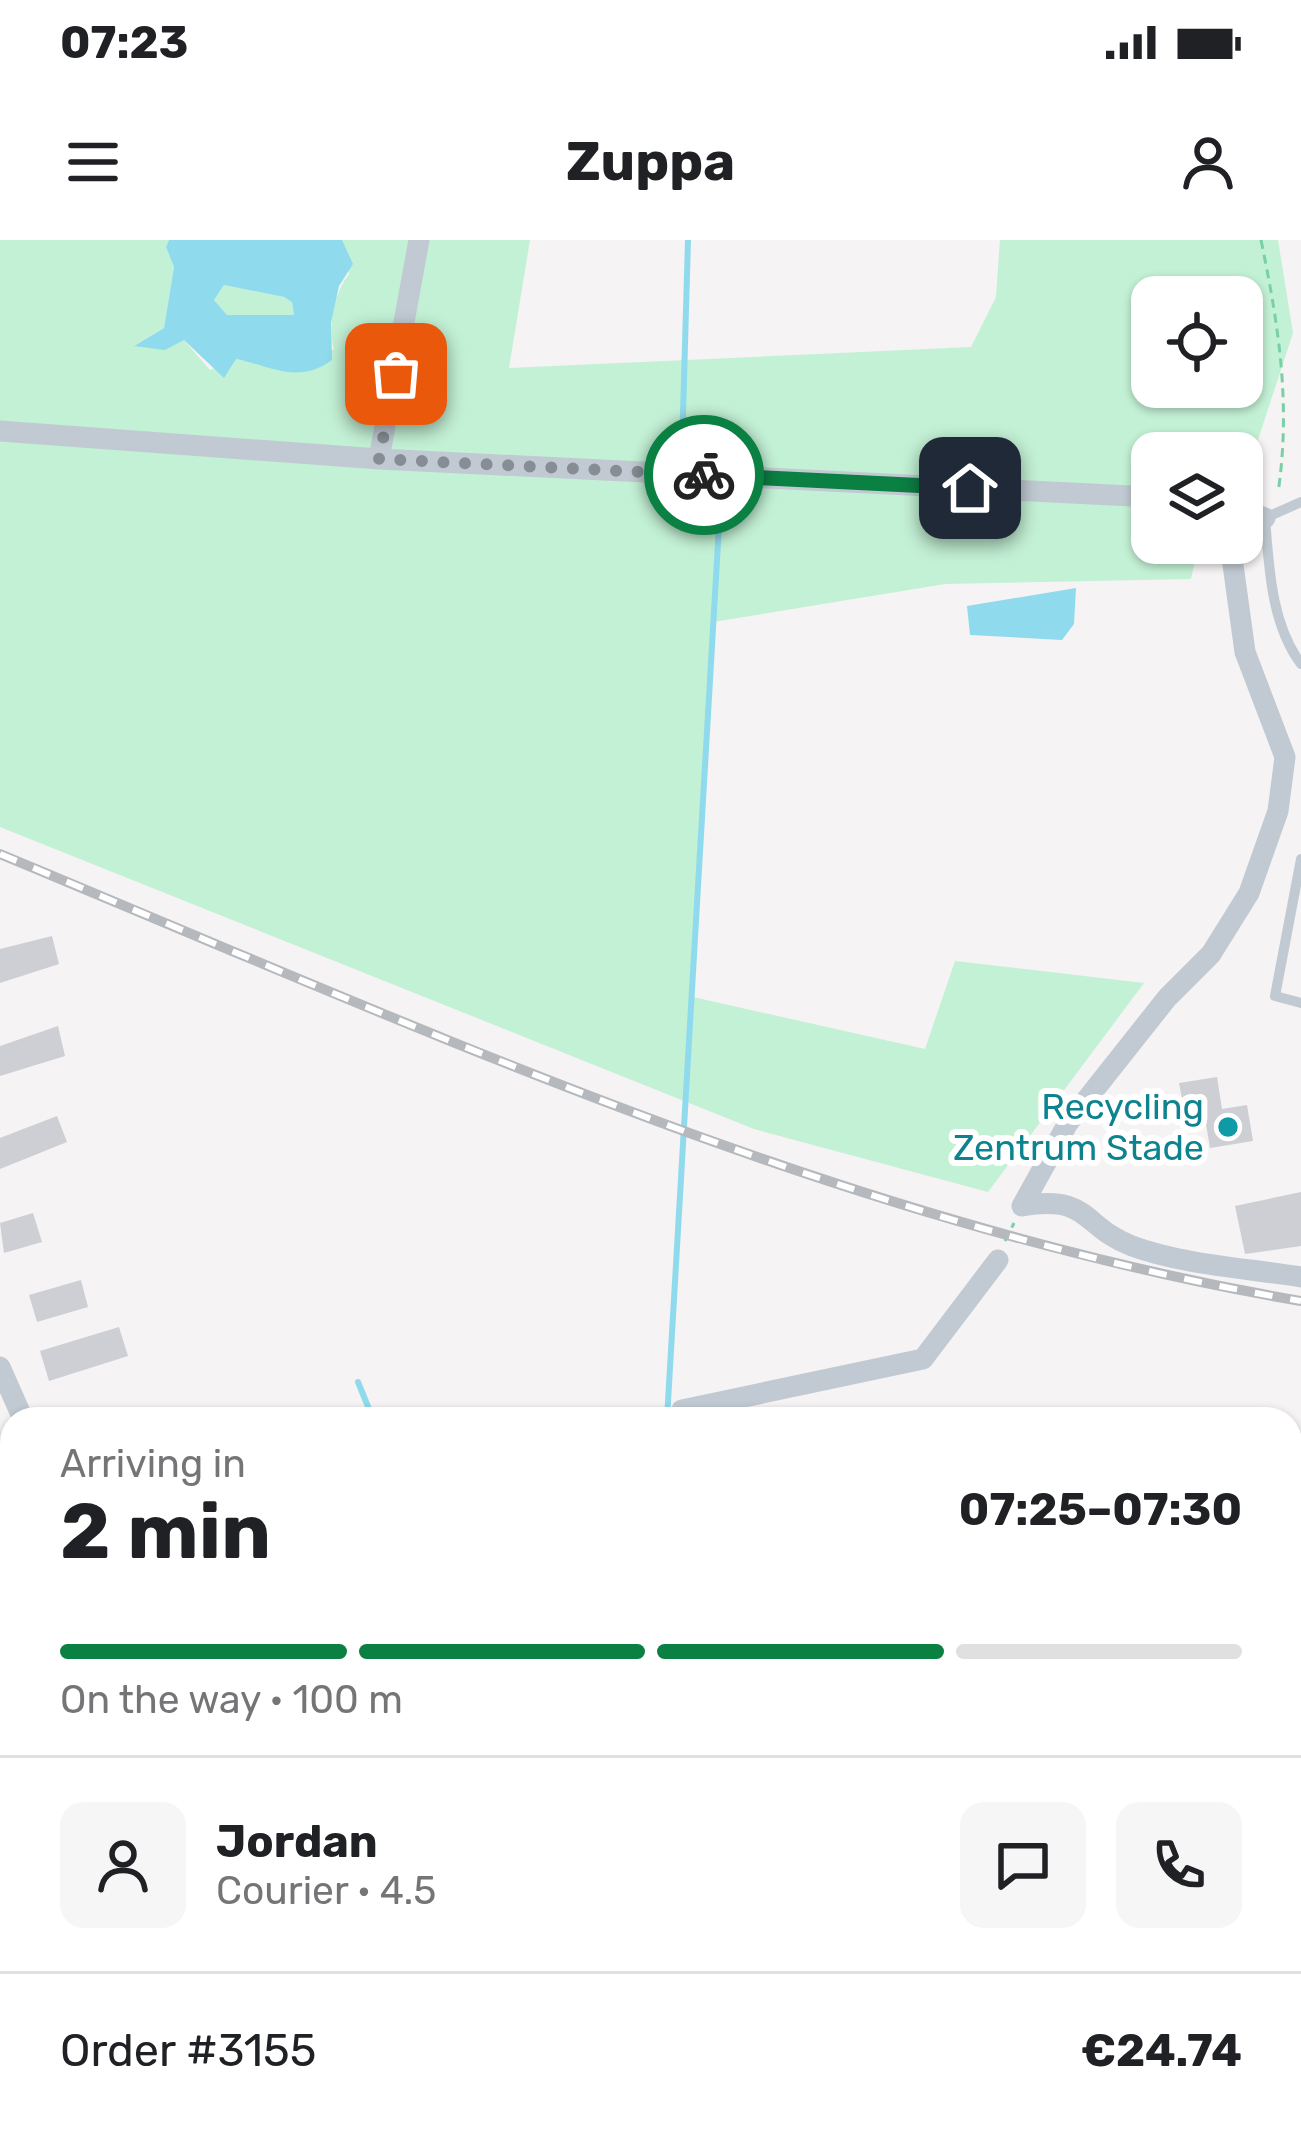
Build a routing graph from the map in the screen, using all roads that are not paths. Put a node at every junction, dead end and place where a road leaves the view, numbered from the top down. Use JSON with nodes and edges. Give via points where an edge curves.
{"nodes":[{"id":1,"x":419,"y":240,"type":"edge"},
{"id":2,"x":0,"y":431,"type":"edge"},
{"id":3,"x":379,"y":459,"type":"junction"},
{"id":4,"x":1131,"y":496,"type":"edge"},
{"id":5,"x":1301,"y":502,"type":"edge"},
{"id":6,"x":1263,"y":515,"type":"edge"},
{"id":7,"x":1270,"y":517,"type":"junction"},
{"id":8,"x":1233,"y":564,"type":"edge"},
{"id":9,"x":1301,"y":664,"type":"edge"},
{"id":10,"x":1301,"y":860,"type":"edge"},
{"id":11,"x":1301,"y":1004,"type":"edge"},
{"id":12,"x":998,"y":1260,"type":"road end"},
{"id":13,"x":1301,"y":1277,"type":"edge"},
{"id":14,"x":0,"y":1367,"type":"edge"},
{"id":15,"x":18,"y":1407,"type":"edge"},
{"id":16,"x":696,"y":1407,"type":"edge"}],
"edges":[{"from":1,"to":3,"type":"street"},
{"from":2,"to":3,"type":"street"},
{"from":3,"to":4,"type":"street"},
{"from":5,"to":7,"type":"lane"},
{"from":6,"to":7,"type":"street"},
{"from":7,"to":9,"type":"lane","via":[[1269,572],[1286,644]]},
{"from":8,"to":13,"type":"street","via":[[1245,652],[1285,757],[1278,811],[1249,893],[1211,955],[1067,1123],[1022,1206],[1055,1200],[1128,1244]]},
{"from":10,"to":11,"type":"lane","via":[[1275,996]]},
{"from":12,"to":16,"type":"street","via":[[923,1359]]},
{"from":14,"to":15,"type":"street"}]}
